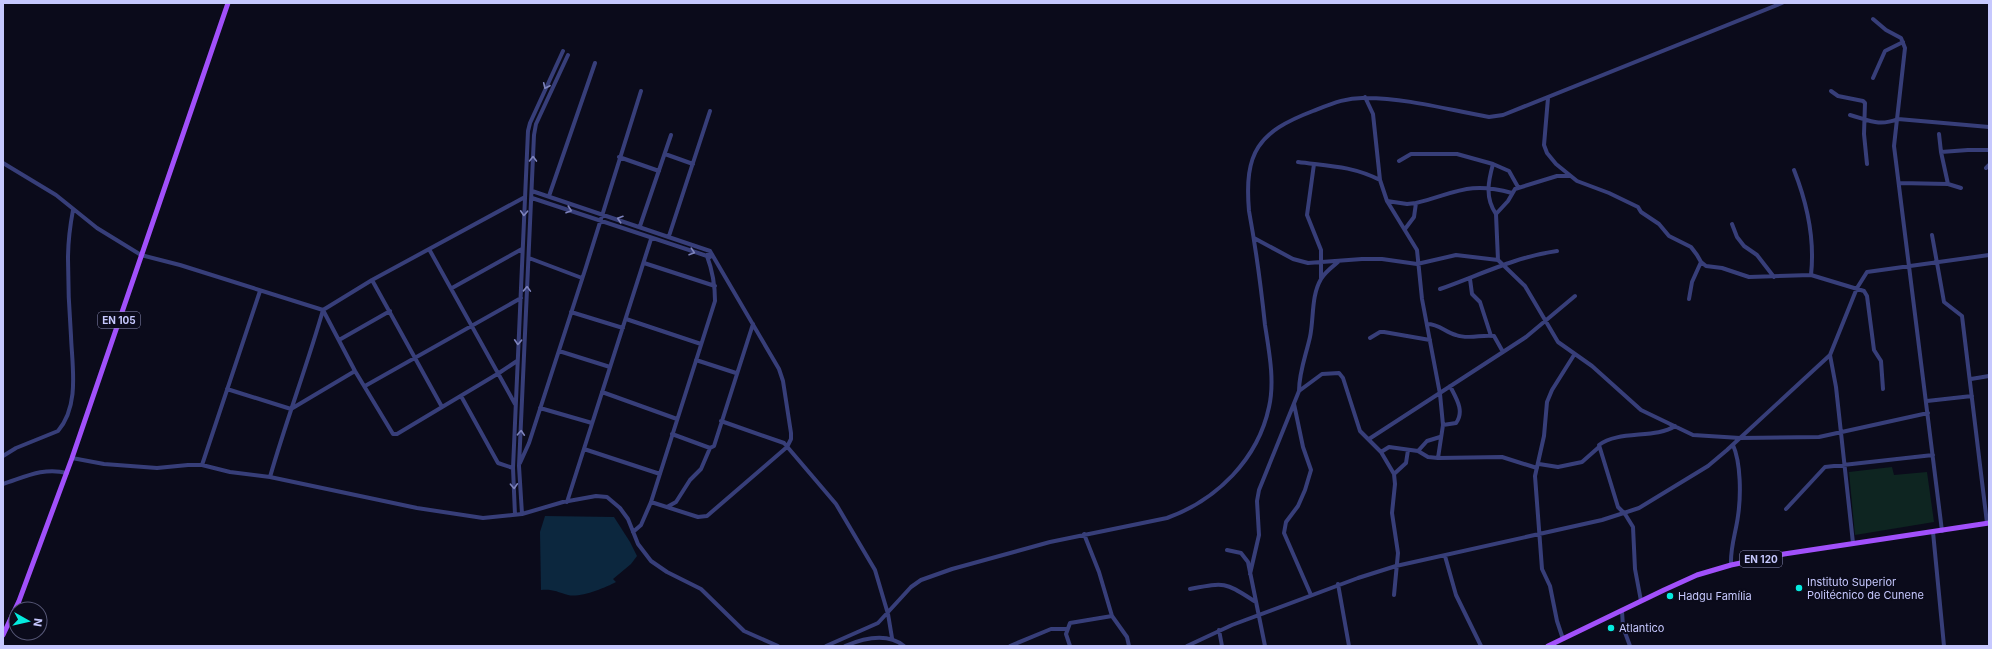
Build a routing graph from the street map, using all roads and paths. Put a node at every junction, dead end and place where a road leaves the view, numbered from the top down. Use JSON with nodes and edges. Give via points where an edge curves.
{"nodes":[{"id":1,"x":228,"y":3,"type":"edge"},
{"id":2,"x":1782,"y":3,"type":"edge"},
{"id":3,"x":1873,"y":19,"type":"dead end"},
{"id":4,"x":1904,"y":42,"type":"junction"},
{"id":5,"x":563,"y":51,"type":"dead end"},
{"id":6,"x":568,"y":55,"type":"dead end"},
{"id":7,"x":595,"y":63,"type":"dead end"},
{"id":8,"x":1874,"y":78,"type":"dead end"},
{"id":9,"x":641,"y":91,"type":"dead end"},
{"id":10,"x":1831,"y":91,"type":"dead end"},
{"id":11,"x":1365,"y":98,"type":"junction"},
{"id":12,"x":1548,"y":98,"type":"junction"},
{"id":13,"x":710,"y":112,"type":"dead end"},
{"id":14,"x":1850,"y":115,"type":"dead end"},
{"id":15,"x":1863,"y":118,"type":"junction"},
{"id":16,"x":1898,"y":119,"type":"junction"},
{"id":17,"x":1989,"y":127,"type":"edge"},
{"id":18,"x":1940,"y":134,"type":"dead end"},
{"id":19,"x":671,"y":135,"type":"dead end"},
{"id":20,"x":1989,"y":150,"type":"edge"},
{"id":21,"x":1941,"y":152,"type":"junction"},
{"id":22,"x":664,"y":154,"type":"junction"},
{"id":23,"x":619,"y":158,"type":"junction"},
{"id":24,"x":1399,"y":160,"type":"dead end"},
{"id":25,"x":1298,"y":162,"type":"dead end"},
{"id":26,"x":3,"y":163,"type":"edge"},
{"id":27,"x":693,"y":164,"type":"junction"},
{"id":28,"x":1314,"y":164,"type":"junction"},
{"id":29,"x":1493,"y":164,"type":"junction"},
{"id":30,"x":1867,"y":164,"type":"dead end"},
{"id":31,"x":1794,"y":170,"type":"dead end"},
{"id":32,"x":659,"y":171,"type":"junction"},
{"id":33,"x":1570,"y":176,"type":"junction"},
{"id":34,"x":1380,"y":180,"type":"junction"},
{"id":35,"x":1899,"y":182,"type":"junction"},
{"id":36,"x":1948,"y":184,"type":"junction"},
{"id":37,"x":1487,"y":187,"type":"junction"},
{"id":38,"x":1518,"y":187,"type":"junction"},
{"id":39,"x":1962,"y":188,"type":"dead end"},
{"id":40,"x":532,"y":191,"type":"junction"},
{"id":41,"x":1512,"y":193,"type":"junction"},
{"id":42,"x":550,"y":196,"type":"junction"},
{"id":43,"x":525,"y":197,"type":"junction"},
{"id":44,"x":532,"y":198,"type":"junction"},
{"id":45,"x":1387,"y":201,"type":"junction"},
{"id":46,"x":1416,"y":202,"type":"junction"},
{"id":47,"x":73,"y":210,"type":"junction"},
{"id":48,"x":602,"y":214,"type":"junction"},
{"id":49,"x":1496,"y":214,"type":"junction"},
{"id":50,"x":600,"y":221,"type":"junction"},
{"id":51,"x":1732,"y":224,"type":"dead end"},
{"id":52,"x":640,"y":226,"type":"junction"},
{"id":53,"x":1405,"y":229,"type":"junction"},
{"id":54,"x":1932,"y":235,"type":"dead end"},
{"id":55,"x":669,"y":236,"type":"junction"},
{"id":56,"x":1254,"y":238,"type":"junction"},
{"id":57,"x":651,"y":239,"type":"junction"},
{"id":58,"x":430,"y":249,"type":"junction"},
{"id":59,"x":522,"y":249,"type":"junction"},
{"id":60,"x":710,"y":251,"type":"junction"},
{"id":61,"x":1557,"y":251,"type":"dead end"},
{"id":62,"x":141,"y":255,"type":"junction"},
{"id":63,"x":1989,"y":255,"type":"edge"},
{"id":64,"x":707,"y":256,"type":"junction"},
{"id":65,"x":529,"y":258,"type":"junction"},
{"id":66,"x":713,"y":258,"type":"junction"},
{"id":67,"x":1498,"y":260,"type":"junction"},
{"id":68,"x":1340,"y":261,"type":"junction"},
{"id":69,"x":1700,"y":262,"type":"junction"},
{"id":70,"x":1936,"y":262,"type":"junction"},
{"id":71,"x":644,"y":263,"type":"junction"},
{"id":72,"x":1322,"y":263,"type":"junction"},
{"id":73,"x":1418,"y":264,"type":"junction"},
{"id":74,"x":1503,"y":264,"type":"junction"},
{"id":75,"x":1909,"y":265,"type":"junction"},
{"id":76,"x":1811,"y":275,"type":"junction"},
{"id":77,"x":1774,"y":277,"type":"junction"},
{"id":78,"x":582,"y":278,"type":"junction"},
{"id":79,"x":1320,"y":279,"type":"junction"},
{"id":80,"x":1470,"y":279,"type":"junction"},
{"id":81,"x":372,"y":280,"type":"junction"},
{"id":82,"x":715,"y":286,"type":"junction"},
{"id":83,"x":452,"y":288,"type":"junction"},
{"id":84,"x":1857,"y":288,"type":"junction"},
{"id":85,"x":1440,"y":290,"type":"dead end"},
{"id":86,"x":260,"y":291,"type":"junction"},
{"id":87,"x":1575,"y":296,"type":"dead end"},
{"id":88,"x":521,"y":298,"type":"junction"},
{"id":89,"x":1689,"y":299,"type":"dead end"},
{"id":90,"x":323,"y":310,"type":"junction"},
{"id":91,"x":390,"y":311,"type":"junction"},
{"id":92,"x":572,"y":312,"type":"junction"},
{"id":93,"x":626,"y":319,"type":"junction"},
{"id":94,"x":1545,"y":321,"type":"junction"},
{"id":95,"x":472,"y":324,"type":"junction"},
{"id":96,"x":753,"y":324,"type":"junction"},
{"id":97,"x":1427,"y":324,"type":"junction"},
{"id":98,"x":623,"y":328,"type":"junction"},
{"id":99,"x":1490,"y":336,"type":"junction"},
{"id":100,"x":1370,"y":338,"type":"dead end"},
{"id":101,"x":339,"y":340,"type":"junction"},
{"id":102,"x":1430,"y":340,"type":"junction"},
{"id":103,"x":701,"y":344,"type":"junction"},
{"id":104,"x":559,"y":351,"type":"junction"},
{"id":105,"x":1503,"y":352,"type":"junction"},
{"id":106,"x":1574,"y":354,"type":"junction"},
{"id":107,"x":1830,"y":355,"type":"junction"},
{"id":108,"x":415,"y":357,"type":"junction"},
{"id":109,"x":696,"y":360,"type":"junction"},
{"id":110,"x":517,"y":361,"type":"junction"},
{"id":111,"x":610,"y":367,"type":"junction"},
{"id":112,"x":355,"y":371,"type":"junction"},
{"id":113,"x":499,"y":373,"type":"junction"},
{"id":114,"x":736,"y":373,"type":"junction"},
{"id":115,"x":1989,"y":376,"type":"edge"},
{"id":116,"x":1971,"y":380,"type":"junction"},
{"id":117,"x":365,"y":386,"type":"junction"},
{"id":118,"x":1450,"y":386,"type":"junction"},
{"id":119,"x":227,"y":389,"type":"junction"},
{"id":120,"x":1883,"y":389,"type":"dead end"},
{"id":121,"x":1299,"y":391,"type":"junction"},
{"id":122,"x":602,"y":392,"type":"junction"},
{"id":123,"x":1440,"y":394,"type":"junction"},
{"id":124,"x":461,"y":396,"type":"junction"},
{"id":125,"x":1972,"y":396,"type":"junction"},
{"id":126,"x":1926,"y":401,"type":"junction"},
{"id":127,"x":1294,"y":404,"type":"junction"},
{"id":128,"x":516,"y":406,"type":"junction"},
{"id":129,"x":442,"y":407,"type":"junction"},
{"id":130,"x":540,"y":408,"type":"junction"},
{"id":131,"x":291,"y":409,"type":"junction"},
{"id":132,"x":1928,"y":413,"type":"junction"},
{"id":133,"x":677,"y":419,"type":"junction"},
{"id":134,"x":721,"y":421,"type":"junction"},
{"id":135,"x":592,"y":423,"type":"junction"},
{"id":136,"x":1443,"y":425,"type":"junction"},
{"id":137,"x":1675,"y":426,"type":"junction"},
{"id":138,"x":1840,"y":433,"type":"junction"},
{"id":139,"x":672,"y":434,"type":"junction"},
{"id":140,"x":1440,"y":437,"type":"junction"},
{"id":141,"x":1740,"y":438,"type":"junction"},
{"id":142,"x":1368,"y":439,"type":"junction"},
{"id":143,"x":1733,"y":445,"type":"junction"},
{"id":144,"x":787,"y":447,"type":"junction"},
{"id":145,"x":1599,"y":447,"type":"junction"},
{"id":146,"x":710,"y":448,"type":"junction"},
{"id":147,"x":584,"y":449,"type":"junction"},
{"id":148,"x":1408,"y":450,"type":"junction"},
{"id":149,"x":1381,"y":452,"type":"junction"},
{"id":150,"x":1418,"y":452,"type":"junction"},
{"id":151,"x":1933,"y":455,"type":"junction"},
{"id":152,"x":3,"y":456,"type":"edge"},
{"id":153,"x":72,"y":458,"type":"junction"},
{"id":154,"x":1438,"y":458,"type":"junction"},
{"id":155,"x":1844,"y":464,"type":"junction"},
{"id":156,"x":202,"y":465,"type":"junction"},
{"id":157,"x":519,"y":466,"type":"junction"},
{"id":158,"x":1538,"y":466,"type":"junction"},
{"id":159,"x":513,"y":468,"type":"junction"},
{"id":160,"x":66,"y":474,"type":"junction"},
{"id":161,"x":660,"y":474,"type":"junction"},
{"id":162,"x":1394,"y":474,"type":"junction"},
{"id":163,"x":270,"y":477,"type":"junction"},
{"id":164,"x":3,"y":484,"type":"edge"},
{"id":165,"x":567,"y":502,"type":"junction"},
{"id":166,"x":651,"y":502,"type":"junction"},
{"id":167,"x":666,"y":507,"type":"junction"},
{"id":168,"x":1786,"y":508,"type":"dead end"},
{"id":169,"x":522,"y":514,"type":"junction"},
{"id":170,"x":1625,"y":514,"type":"junction"},
{"id":171,"x":515,"y":515,"type":"junction"},
{"id":172,"x":1988,"y":523,"type":"edge"},
{"id":173,"x":1942,"y":531,"type":"junction"},
{"id":174,"x":633,"y":532,"type":"junction"},
{"id":175,"x":1933,"y":532,"type":"junction"},
{"id":176,"x":1084,"y":534,"type":"junction"},
{"id":177,"x":1539,"y":535,"type":"junction"},
{"id":178,"x":1853,"y":544,"type":"junction"},
{"id":179,"x":1227,"y":550,"type":"dead end"},
{"id":180,"x":1445,"y":556,"type":"junction"},
{"id":181,"x":1731,"y":565,"type":"junction"},
{"id":182,"x":1396,"y":566,"type":"junction"},
{"id":183,"x":1250,"y":574,"type":"junction"},
{"id":184,"x":1338,"y":584,"type":"junction"},
{"id":185,"x":1190,"y":589,"type":"dead end"},
{"id":186,"x":1311,"y":595,"type":"junction"},
{"id":187,"x":1394,"y":595,"type":"dead end"},
{"id":188,"x":1641,"y":600,"type":"junction"},
{"id":189,"x":1256,"y":602,"type":"junction"},
{"id":190,"x":1622,"y":611,"type":"junction"},
{"id":191,"x":888,"y":614,"type":"junction"},
{"id":192,"x":1259,"y":615,"type":"junction"},
{"id":193,"x":1112,"y":616,"type":"junction"},
{"id":194,"x":1067,"y":629,"type":"junction"},
{"id":195,"x":1219,"y":630,"type":"junction"},
{"id":196,"x":3,"y":635,"type":"edge"},
{"id":197,"x":892,"y":638,"type":"junction"},
{"id":198,"x":1563,"y":639,"type":"junction"},
{"id":199,"x":778,"y":646,"type":"edge"},
{"id":200,"x":826,"y":646,"type":"edge"},
{"id":201,"x":845,"y":646,"type":"edge"},
{"id":202,"x":904,"y":646,"type":"edge"},
{"id":203,"x":1010,"y":646,"type":"edge"},
{"id":204,"x":1070,"y":646,"type":"edge"},
{"id":205,"x":1129,"y":646,"type":"edge"},
{"id":206,"x":1187,"y":646,"type":"edge"},
{"id":207,"x":1222,"y":646,"type":"edge"},
{"id":208,"x":1265,"y":646,"type":"edge"},
{"id":209,"x":1349,"y":646,"type":"edge"},
{"id":210,"x":1481,"y":646,"type":"edge"},
{"id":211,"x":1548,"y":646,"type":"edge"},
{"id":212,"x":1630,"y":646,"type":"edge"},
{"id":213,"x":1944,"y":646,"type":"edge"}],
"edges":[{"from":1,"to":62,"type":"main road","number":"EN 105"},
{"from":2,"to":12,"type":"street"},
{"from":3,"to":4,"type":"street"},
{"from":4,"to":8,"type":"street","via":[[1885,51]]},
{"from":4,"to":16,"type":"street"},
{"from":5,"to":43,"type":"street","one_way":true,"via":[[530,123]]},
{"from":40,"to":6,"type":"street","one_way":true,"via":[[536,124]]},
{"from":7,"to":42,"type":"street"},
{"from":9,"to":23,"type":"street"},
{"from":10,"to":15,"type":"street","via":[[1838,96],[1863,101],[1866,105]]},
{"from":11,"to":12,"type":"street","via":[[1388,98],[1489,117],[1503,115]]},
{"from":11,"to":34,"type":"street","via":[[1373,114]]},
{"from":11,"to":56,"type":"street","via":[[1338,101],[1298,116],[1282,124],[1257,146],[1248,177],[1249,211]]},
{"from":12,"to":33,"type":"street","via":[[1544,145],[1556,164]]},
{"from":13,"to":27,"type":"street"},
{"from":14,"to":15,"type":"street"},
{"from":15,"to":16,"type":"street","via":[[1874,123],[1887,124]]},
{"from":15,"to":30,"type":"street"},
{"from":16,"to":17,"type":"street"},
{"from":16,"to":35,"type":"street","via":[[1894,146]]},
{"from":18,"to":21,"type":"street"},
{"from":19,"to":22,"type":"street"},
{"from":20,"to":21,"type":"street"},
{"from":21,"to":36,"type":"street"},
{"from":22,"to":27,"type":"street"},
{"from":22,"to":32,"type":"street"},
{"from":23,"to":32,"type":"street"},
{"from":23,"to":48,"type":"street"},
{"from":24,"to":29,"type":"street","via":[[1411,154],[1448,154]]},
{"from":25,"to":28,"type":"street"},
{"from":26,"to":47,"type":"street","via":[[56,195]]},
{"from":27,"to":55,"type":"street"},
{"from":28,"to":34,"type":"street","via":[[1353,169]]},
{"from":28,"to":72,"type":"street","via":[[1307,215]]},
{"from":29,"to":37,"type":"street"},
{"from":29,"to":38,"type":"street","via":[[1509,170]]},
{"from":31,"to":76,"type":"street","via":[[1807,210]]},
{"from":32,"to":52,"type":"street"},
{"from":33,"to":38,"type":"street","via":[[1557,176]]},
{"from":33,"to":69,"type":"street","via":[[1638,207],[1669,236],[1690,247],[1698,255]]},
{"from":34,"to":45,"type":"street"},
{"from":35,"to":36,"type":"street"},
{"from":35,"to":75,"type":"street"},
{"from":36,"to":39,"type":"street"},
{"from":37,"to":41,"type":"street"},
{"from":37,"to":46,"type":"street","via":[[1458,190]]},
{"from":37,"to":49,"type":"street"},
{"from":38,"to":41,"type":"street"},
{"from":40,"to":42,"type":"street"},
{"from":40,"to":44,"type":"street"},
{"from":41,"to":49,"type":"street","via":[[1508,202]]},
{"from":42,"to":48,"type":"street"},
{"from":43,"to":58,"type":"street"},
{"from":43,"to":59,"type":"street","one_way":true},
{"from":44,"to":50,"type":"street","one_way":true},
{"from":44,"to":65,"type":"street"},
{"from":45,"to":46,"type":"street","via":[[1407,204]]},
{"from":45,"to":53,"type":"street"},
{"from":46,"to":53,"type":"street","via":[[1414,218]]},
{"from":47,"to":62,"type":"street"},
{"from":47,"to":152,"type":"street","via":[[68,245],[74,379],[70,406],[58,431]]},
{"from":48,"to":50,"type":"street"},
{"from":52,"to":48,"type":"street","one_way":true},
{"from":49,"to":67,"type":"street"},
{"from":50,"to":57,"type":"street"},
{"from":50,"to":78,"type":"street"},
{"from":51,"to":77,"type":"street","via":[[1741,242],[1757,255]]},
{"from":52,"to":55,"type":"street"},
{"from":53,"to":73,"type":"street","via":[[1417,250]]},
{"from":54,"to":70,"type":"street"},
{"from":55,"to":60,"type":"street"},
{"from":56,"to":72,"type":"street","via":[[1293,259]]},
{"from":56,"to":176,"type":"street","via":[[1271,392],[1265,422],[1249,455],[1237,472],[1223,485],[1180,513],[1167,518]]},
{"from":57,"to":64,"type":"street","one_way":true},
{"from":57,"to":71,"type":"street"},
{"from":58,"to":81,"type":"street"},
{"from":58,"to":83,"type":"street"},
{"from":59,"to":83,"type":"street"},
{"from":59,"to":88,"type":"street"},
{"from":60,"to":64,"type":"street"},
{"from":60,"to":66,"type":"street"},
{"from":61,"to":74,"type":"street"},
{"from":62,"to":86,"type":"street","via":[[180,264]]},
{"from":62,"to":153,"type":"main road","number":"EN 105"},
{"from":63,"to":70,"type":"street"},
{"from":64,"to":66,"type":"street"},
{"from":64,"to":82,"type":"street"},
{"from":65,"to":78,"type":"street"},
{"from":157,"to":65,"type":"street","one_way":true},
{"from":66,"to":96,"type":"street"},
{"from":67,"to":73,"type":"street","via":[[1456,255]]},
{"from":67,"to":74,"type":"street"},
{"from":68,"to":72,"type":"street"},
{"from":68,"to":73,"type":"street","via":[[1382,259]]},
{"from":68,"to":79,"type":"street"},
{"from":69,"to":77,"type":"street","via":[[1706,266],[1722,268],[1749,277]]},
{"from":69,"to":89,"type":"street"},
{"from":70,"to":75,"type":"street"},
{"from":70,"to":116,"type":"street","via":[[1944,302],[1962,316]]},
{"from":71,"to":82,"type":"street"},
{"from":71,"to":93,"type":"street"},
{"from":72,"to":79,"type":"street"},
{"from":73,"to":97,"type":"street"},
{"from":74,"to":80,"type":"street"},
{"from":74,"to":94,"type":"street","via":[[1524,286]]},
{"from":75,"to":84,"type":"street","via":[[1867,272]]},
{"from":75,"to":126,"type":"street"},
{"from":76,"to":77,"type":"street"},
{"from":76,"to":84,"type":"street"},
{"from":78,"to":92,"type":"street"},
{"from":79,"to":121,"type":"street","via":[[1299,379]]},
{"from":80,"to":85,"type":"street"},
{"from":80,"to":99,"type":"street","via":[[1472,294],[1480,302]]},
{"from":81,"to":90,"type":"street"},
{"from":81,"to":91,"type":"street"},
{"from":82,"to":103,"type":"street","via":[[714,301]]},
{"from":83,"to":95,"type":"street"},
{"from":84,"to":107,"type":"street"},
{"from":84,"to":120,"type":"street","via":[[1864,291],[1867,296],[1874,350],[1881,361]]},
{"from":86,"to":90,"type":"street"},
{"from":86,"to":119,"type":"street"},
{"from":87,"to":94,"type":"street"},
{"from":88,"to":95,"type":"street"},
{"from":88,"to":110,"type":"street","one_way":true},
{"from":90,"to":101,"type":"street"},
{"from":90,"to":131,"type":"street"},
{"from":91,"to":101,"type":"street"},
{"from":91,"to":108,"type":"street"},
{"from":92,"to":98,"type":"street"},
{"from":92,"to":104,"type":"street"},
{"from":93,"to":98,"type":"street"},
{"from":93,"to":103,"type":"street"},
{"from":94,"to":105,"type":"street"},
{"from":94,"to":106,"type":"street","via":[[1558,342]]},
{"from":95,"to":108,"type":"street"},
{"from":95,"to":113,"type":"street"},
{"from":96,"to":114,"type":"street"},
{"from":96,"to":144,"type":"street","via":[[782,375],[791,433]]},
{"from":97,"to":99,"type":"street","via":[[1438,325],[1446,331],[1464,337]]},
{"from":97,"to":102,"type":"street"},
{"from":98,"to":111,"type":"street"},
{"from":99,"to":105,"type":"street","via":[[1494,336]]},
{"from":100,"to":102,"type":"street","via":[[1384,332]]},
{"from":101,"to":112,"type":"street"},
{"from":102,"to":123,"type":"street"},
{"from":103,"to":109,"type":"street"},
{"from":104,"to":111,"type":"street"},
{"from":104,"to":130,"type":"street"},
{"from":105,"to":118,"type":"street"},
{"from":106,"to":137,"type":"street","via":[[1592,366],[1636,406]]},
{"from":106,"to":158,"type":"street","via":[[1547,402]]},
{"from":107,"to":138,"type":"street"},
{"from":107,"to":141,"type":"street"},
{"from":108,"to":117,"type":"street"},
{"from":108,"to":129,"type":"street"},
{"from":109,"to":114,"type":"street"},
{"from":109,"to":133,"type":"street"},
{"from":110,"to":113,"type":"street"},
{"from":110,"to":128,"type":"street"},
{"from":111,"to":122,"type":"street"},
{"from":112,"to":117,"type":"street"},
{"from":112,"to":131,"type":"street"},
{"from":113,"to":124,"type":"street"},
{"from":113,"to":128,"type":"street"},
{"from":114,"to":134,"type":"street"},
{"from":115,"to":116,"type":"street"},
{"from":116,"to":125,"type":"street"},
{"from":117,"to":129,"type":"street","via":[[394,434]]},
{"from":118,"to":123,"type":"street"},
{"from":118,"to":136,"type":"street","via":[[1459,405],[1460,415],[1456,424]]},
{"from":119,"to":131,"type":"street"},
{"from":119,"to":156,"type":"street"},
{"from":121,"to":127,"type":"street"},
{"from":121,"to":142,"type":"street","via":[[1322,374],[1339,374],[1343,378],[1360,431]]},
{"from":122,"to":133,"type":"street"},
{"from":122,"to":135,"type":"street"},
{"from":123,"to":136,"type":"street"},
{"from":123,"to":142,"type":"street"},
{"from":124,"to":129,"type":"street"},
{"from":124,"to":159,"type":"street","via":[[498,463]]},
{"from":125,"to":126,"type":"street"},
{"from":125,"to":172,"type":"street"},
{"from":126,"to":132,"type":"street"},
{"from":127,"to":183,"type":"street","via":[[1259,490],[1259,535]]},
{"from":127,"to":186,"type":"street","via":[[1303,447],[1311,470],[1306,490],[1286,522],[1284,533]]},
{"from":128,"to":159,"type":"street"},
{"from":130,"to":135,"type":"street"},
{"from":130,"to":157,"type":"street"},
{"from":131,"to":163,"type":"street"},
{"from":132,"to":138,"type":"street"},
{"from":132,"to":151,"type":"street"},
{"from":133,"to":139,"type":"street"},
{"from":134,"to":144,"type":"street","via":[[784,443]]},
{"from":134,"to":146,"type":"street","via":[[714,446]]},
{"from":135,"to":147,"type":"street"},
{"from":136,"to":140,"type":"street"},
{"from":137,"to":141,"type":"street","via":[[1693,435]]},
{"from":137,"to":145,"type":"street","via":[[1664,431],[1623,437],[1602,443]]},
{"from":138,"to":141,"type":"street","via":[[1819,437]]},
{"from":138,"to":155,"type":"street"},
{"from":139,"to":146,"type":"street"},
{"from":139,"to":161,"type":"street"},
{"from":140,"to":150,"type":"street","via":[[1427,441]]},
{"from":140,"to":154,"type":"street"},
{"from":141,"to":143,"type":"street"},
{"from":142,"to":149,"type":"street"},
{"from":143,"to":170,"type":"street","via":[[1686,481]]},
{"from":143,"to":181,"type":"street","via":[[1738,460],[1739,508]]},
{"from":144,"to":167,"type":"street","via":[[706,516],[698,517]]},
{"from":144,"to":191,"type":"street","via":[[836,504],[875,570]]},
{"from":145,"to":158,"type":"street","via":[[1578,464]]},
{"from":145,"to":170,"type":"street","via":[[1618,507]]},
{"from":146,"to":167,"type":"street","via":[[702,469],[690,480],[676,502]]},
{"from":147,"to":161,"type":"street"},
{"from":147,"to":165,"type":"street"},
{"from":148,"to":149,"type":"street","via":[[1389,447]]},
{"from":148,"to":150,"type":"street"},
{"from":148,"to":162,"type":"street","via":[[1406,463]]},
{"from":149,"to":162,"type":"street"},
{"from":150,"to":154,"type":"street"},
{"from":151,"to":155,"type":"street"},
{"from":151,"to":173,"type":"street"},
{"from":153,"to":156,"type":"street","via":[[104,464],[157,468]]},
{"from":153,"to":160,"type":"main road","number":"EN 105"},
{"from":154,"to":158,"type":"street","via":[[1508,457]]},
{"from":155,"to":168,"type":"street","via":[[1821,470]]},
{"from":155,"to":178,"type":"street"},
{"from":156,"to":163,"type":"street","via":[[230,472]]},
{"from":157,"to":169,"type":"street"},
{"from":158,"to":177,"type":"street","via":[[1535,489]]},
{"from":159,"to":171,"type":"street","one_way":true},
{"from":160,"to":164,"type":"street","via":[[55,470],[44,471]]},
{"from":160,"to":196,"type":"main road","number":"EN 105","via":[[19,600]]},
{"from":161,"to":166,"type":"street"},
{"from":162,"to":182,"type":"street","via":[[1392,513],[1398,550]]},
{"from":163,"to":171,"type":"street","via":[[436,511],[483,518]]},
{"from":165,"to":169,"type":"street"},
{"from":165,"to":174,"type":"street","via":[[596,496],[607,497],[620,508]]},
{"from":166,"to":167,"type":"street"},
{"from":166,"to":174,"type":"street","via":[[641,525]]},
{"from":169,"to":171,"type":"street"},
{"from":170,"to":177,"type":"street"},
{"from":170,"to":188,"type":"street","via":[[1633,527],[1635,569]]},
{"from":172,"to":173,"type":"main road","number":"EN 120"},
{"from":173,"to":175,"type":"main road","number":"EN 120"},
{"from":174,"to":199,"type":"street","via":[[638,544],[651,561],[702,589],[734,622],[755,637]]},
{"from":175,"to":178,"type":"main road","number":"EN 120"},
{"from":175,"to":213,"type":"street"},
{"from":176,"to":191,"type":"street","via":[[921,580],[911,587]]},
{"from":176,"to":193,"type":"street"},
{"from":177,"to":180,"type":"street"},
{"from":177,"to":198,"type":"street","via":[[1542,569],[1550,586]]},
{"from":178,"to":181,"type":"main road","number":"EN 120"},
{"from":179,"to":183,"type":"street","via":[[1241,553],[1246,557]]},
{"from":180,"to":182,"type":"street"},
{"from":180,"to":210,"type":"street","via":[[1456,595]]},
{"from":181,"to":188,"type":"main road","number":"EN 120","via":[[1697,575]]},
{"from":182,"to":184,"type":"street"},
{"from":182,"to":187,"type":"street"},
{"from":183,"to":189,"type":"street"},
{"from":184,"to":186,"type":"street"},
{"from":184,"to":209,"type":"street"},
{"from":185,"to":189,"type":"street","via":[[1218,583],[1226,584]]},
{"from":186,"to":192,"type":"street"},
{"from":188,"to":190,"type":"main road","number":"EN 120"},
{"from":189,"to":192,"type":"street"},
{"from":190,"to":198,"type":"main road","number":"EN 120"},
{"from":190,"to":212,"type":"street"},
{"from":191,"to":197,"type":"street"},
{"from":191,"to":200,"type":"street","via":[[872,627]]},
{"from":192,"to":195,"type":"street"},
{"from":192,"to":208,"type":"street"},
{"from":193,"to":194,"type":"street","via":[[1073,622]]},
{"from":193,"to":205,"type":"street"},
{"from":194,"to":203,"type":"street","via":[[1051,629]]},
{"from":194,"to":204,"type":"street"},
{"from":195,"to":206,"type":"street"},
{"from":195,"to":207,"type":"street"},
{"from":197,"to":201,"type":"street","via":[[864,638]]},
{"from":197,"to":202,"type":"street"},
{"from":198,"to":211,"type":"main road","number":"EN 120"}]}
